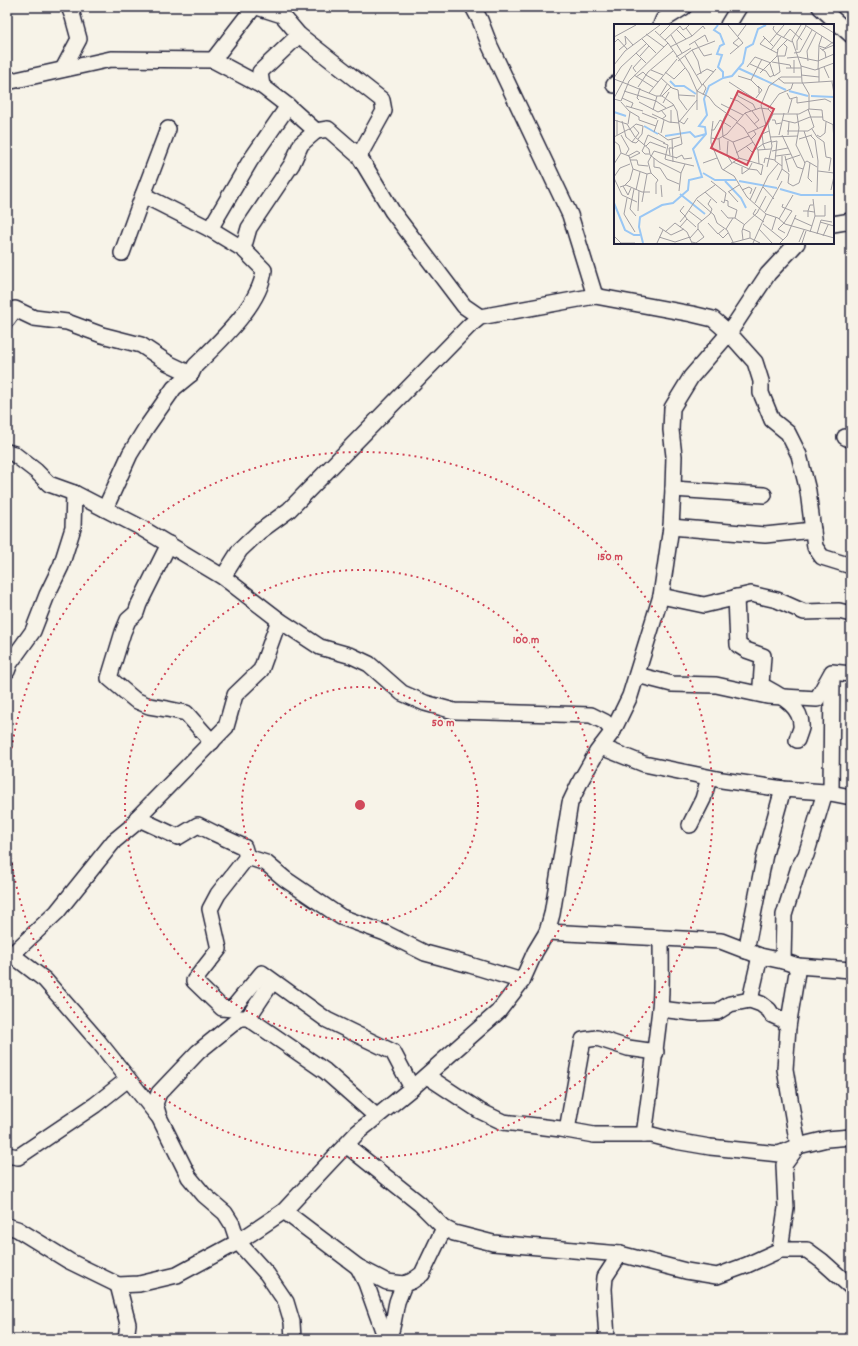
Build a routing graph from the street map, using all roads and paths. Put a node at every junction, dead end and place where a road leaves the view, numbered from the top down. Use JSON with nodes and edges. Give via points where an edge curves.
{"nodes":[{"id":1,"x":69,"y":7,"type":"edge"},
{"id":2,"x":254,"y":7,"type":"edge"},
{"id":3,"x":257,"y":7,"type":"edge"},
{"id":4,"x":473,"y":7,"type":"edge"},
{"id":5,"x":684,"y":7,"type":"edge"},
{"id":6,"x":739,"y":7,"type":"edge"},
{"id":7,"x":820,"y":7,"type":"edge"},
{"id":8,"x":661,"y":24,"type":"edge"},
{"id":9,"x":729,"y":24,"type":"edge"},
{"id":10,"x":298,"y":35,"type":"junction"},
{"id":11,"x":851,"y":35,"type":"edge"},
{"id":12,"x":212,"y":60,"type":"junction"},
{"id":13,"x":63,"y":70,"type":"junction"},
{"id":14,"x":7,"y":82,"type":"edge"},
{"id":15,"x":262,"y":86,"type":"junction"},
{"id":16,"x":288,"y":106,"type":"junction"},
{"id":17,"x":168,"y":129,"type":"dead end"},
{"id":18,"x":322,"y":130,"type":"junction"},
{"id":19,"x":359,"y":156,"type":"junction"},
{"id":20,"x":143,"y":195,"type":"junction"},
{"id":21,"x":851,"y":220,"type":"edge"},
{"id":22,"x":834,"y":224,"type":"edge"},
{"id":23,"x":210,"y":229,"type":"junction"},
{"id":24,"x":795,"y":244,"type":"edge"},
{"id":25,"x":242,"y":249,"type":"junction"},
{"id":26,"x":783,"y":249,"type":"edge"},
{"id":27,"x":122,"y":254,"type":"dead end"},
{"id":28,"x":596,"y":296,"type":"junction"},
{"id":29,"x":10,"y":311,"type":"edge"},
{"id":30,"x":474,"y":322,"type":"junction"},
{"id":31,"x":729,"y":333,"type":"junction"},
{"id":32,"x":191,"y":374,"type":"junction"},
{"id":33,"x":7,"y":452,"type":"edge"},
{"id":34,"x":673,"y":489,"type":"junction"},
{"id":35,"x":74,"y":493,"type":"junction"},
{"id":36,"x":764,"y":495,"type":"dead end"},
{"id":37,"x":105,"y":509,"type":"junction"},
{"id":38,"x":671,"y":527,"type":"junction"},
{"id":39,"x":813,"y":530,"type":"junction"},
{"id":40,"x":169,"y":544,"type":"junction"},
{"id":41,"x":851,"y":566,"type":"edge"},
{"id":42,"x":223,"y":577,"type":"junction"},
{"id":43,"x":661,"y":596,"type":"junction"},
{"id":44,"x":736,"y":597,"type":"junction"},
{"id":45,"x":851,"y":614,"type":"edge"},
{"id":46,"x":279,"y":620,"type":"junction"},
{"id":47,"x":7,"y":671,"type":"edge"},
{"id":48,"x":832,"y":672,"type":"junction"},
{"id":49,"x":851,"y":674,"type":"edge"},
{"id":50,"x":637,"y":675,"type":"junction"},
{"id":51,"x":782,"y":697,"type":"junction"},
{"id":52,"x":613,"y":731,"type":"junction"},
{"id":53,"x":797,"y":740,"type":"dead end"},
{"id":54,"x":212,"y":742,"type":"junction"},
{"id":55,"x":601,"y":746,"type":"junction"},
{"id":56,"x":709,"y":778,"type":"junction"},
{"id":57,"x":783,"y":789,"type":"junction"},
{"id":58,"x":828,"y":793,"type":"junction"},
{"id":59,"x":851,"y":797,"type":"edge"},
{"id":60,"x":137,"y":818,"type":"junction"},
{"id":61,"x":690,"y":825,"type":"dead end"},
{"id":62,"x":247,"y":857,"type":"junction"},
{"id":63,"x":547,"y":932,"type":"junction"},
{"id":64,"x":661,"y":938,"type":"junction"},
{"id":65,"x":746,"y":951,"type":"junction"},
{"id":66,"x":9,"y":956,"type":"edge"},
{"id":67,"x":760,"y":956,"type":"junction"},
{"id":68,"x":783,"y":960,"type":"junction"},
{"id":69,"x":798,"y":966,"type":"junction"},
{"id":70,"x":851,"y":970,"type":"edge"},
{"id":71,"x":522,"y":981,"type":"junction"},
{"id":72,"x":272,"y":982,"type":"junction"},
{"id":73,"x":750,"y":1000,"type":"junction"},
{"id":74,"x":660,"y":1009,"type":"junction"},
{"id":75,"x":248,"y":1018,"type":"junction"},
{"id":76,"x":788,"y":1027,"type":"junction"},
{"id":77,"x":656,"y":1052,"type":"junction"},
{"id":78,"x":427,"y":1076,"type":"junction"},
{"id":79,"x":128,"y":1079,"type":"junction"},
{"id":80,"x":412,"y":1088,"type":"junction"},
{"id":81,"x":376,"y":1116,"type":"junction"},
{"id":82,"x":159,"y":1117,"type":"junction"},
{"id":83,"x":566,"y":1130,"type":"junction"},
{"id":84,"x":644,"y":1135,"type":"junction"},
{"id":85,"x":851,"y":1137,"type":"edge"},
{"id":86,"x":346,"y":1144,"type":"junction"},
{"id":87,"x":798,"y":1146,"type":"junction"},
{"id":88,"x":7,"y":1155,"type":"edge"},
{"id":89,"x":781,"y":1160,"type":"junction"},
{"id":90,"x":284,"y":1211,"type":"junction"},
{"id":91,"x":7,"y":1226,"type":"edge"},
{"id":92,"x":444,"y":1228,"type":"junction"},
{"id":93,"x":238,"y":1242,"type":"junction"},
{"id":94,"x":780,"y":1250,"type":"junction"},
{"id":95,"x":620,"y":1254,"type":"junction"},
{"id":96,"x":358,"y":1267,"type":"junction"},
{"id":97,"x":404,"y":1284,"type":"junction"},
{"id":98,"x":118,"y":1285,"type":"junction"},
{"id":99,"x":851,"y":1287,"type":"edge"},
{"id":100,"x":126,"y":1339,"type":"edge"},
{"id":101,"x":293,"y":1339,"type":"edge"},
{"id":102,"x":387,"y":1339,"type":"edge"},
{"id":103,"x":607,"y":1339,"type":"edge"}],
"edges":[{"from":1,"to":13,"type":"street","via":[[80,39]]},
{"from":2,"to":12,"type":"street"},
{"from":3,"to":10,"type":"street","via":[[282,15]]},
{"from":4,"to":28,"type":"street","via":[[570,215]]},
{"from":5,"to":8,"type":"street","via":[[663,20]]},
{"from":6,"to":9,"type":"street"},
{"from":7,"to":11,"type":"street"},
{"from":10,"to":15,"type":"street","via":[[260,72]]},
{"from":10,"to":19,"type":"street","via":[[382,100],[384,111]]},
{"from":12,"to":13,"type":"street","via":[[111,59]]},
{"from":12,"to":15,"type":"street"},
{"from":13,"to":14,"type":"street"},
{"from":15,"to":16,"type":"street"},
{"from":16,"to":18,"type":"street"},
{"from":16,"to":23,"type":"street","via":[[250,161]]},
{"from":17,"to":20,"type":"street"},
{"from":18,"to":19,"type":"street"},
{"from":18,"to":25,"type":"street","via":[[301,144],[292,164],[249,228]]},
{"from":19,"to":30,"type":"street","via":[[392,211]]},
{"from":20,"to":23,"type":"street"},
{"from":20,"to":27,"type":"street"},
{"from":21,"to":22,"type":"street"},
{"from":23,"to":25,"type":"street"},
{"from":24,"to":26,"type":"street"},
{"from":25,"to":32,"type":"street","via":[[264,270],[259,291],[237,322],[195,366]]},
{"from":26,"to":31,"type":"street"},
{"from":28,"to":30,"type":"street"},
{"from":28,"to":31,"type":"street","via":[[713,319]]},
{"from":29,"to":32,"type":"street","via":[[34,318],[68,322],[102,335],[141,345],[168,363]]},
{"from":30,"to":42,"type":"street","via":[[290,510],[259,532],[240,550]]},
{"from":31,"to":34,"type":"street","via":[[691,378],[672,408]]},
{"from":31,"to":39,"type":"street","via":[[755,362],[762,393],[772,420],[788,433],[799,455],[808,491]]},
{"from":32,"to":37,"type":"street","via":[[174,388],[146,428],[130,454]]},
{"from":33,"to":35,"type":"street","via":[[14,454],[49,484]]},
{"from":34,"to":36,"type":"street"},
{"from":34,"to":38,"type":"street"},
{"from":35,"to":37,"type":"street"},
{"from":35,"to":47,"type":"street","via":[[73,528],[61,566],[33,631]]},
{"from":37,"to":40,"type":"street"},
{"from":38,"to":39,"type":"street","via":[[765,535]]},
{"from":38,"to":43,"type":"street"},
{"from":39,"to":41,"type":"street","via":[[815,547],[822,556]]},
{"from":40,"to":42,"type":"street"},
{"from":40,"to":54,"type":"street","via":[[136,613],[128,620],[109,678],[135,700],[148,706],[186,713]]},
{"from":42,"to":46,"type":"street"},
{"from":43,"to":44,"type":"street","via":[[704,605]]},
{"from":43,"to":50,"type":"street"},
{"from":44,"to":45,"type":"street","via":[[751,594],[777,600],[804,612]]},
{"from":44,"to":51,"type":"street","via":[[738,645],[763,656],[761,685]]},
{"from":46,"to":52,"type":"street","via":[[320,647],[369,664],[402,693],[425,703],[454,711],[591,715],[605,722]]},
{"from":46,"to":54,"type":"street","via":[[261,670],[236,695],[226,727]]},
{"from":48,"to":49,"type":"street"},
{"from":48,"to":51,"type":"street","via":[[817,699]]},
{"from":48,"to":58,"type":"street"},
{"from":50,"to":51,"type":"street","via":[[672,684],[716,685]]},
{"from":50,"to":52,"type":"street"},
{"from":51,"to":53,"type":"street","via":[[792,704],[798,717],[801,727]]},
{"from":52,"to":55,"type":"street"},
{"from":54,"to":60,"type":"street"},
{"from":55,"to":56,"type":"street","via":[[644,764]]},
{"from":55,"to":63,"type":"street","via":[[570,803]]},
{"from":56,"to":57,"type":"street"},
{"from":56,"to":61,"type":"street","via":[[703,799]]},
{"from":57,"to":58,"type":"street"},
{"from":57,"to":65,"type":"street","via":[[765,854]]},
{"from":58,"to":59,"type":"street"},
{"from":58,"to":68,"type":"street","via":[[806,855],[799,867],[784,915]]},
{"from":60,"to":62,"type":"street","via":[[178,837],[198,825],[244,847]]},
{"from":60,"to":66,"type":"street","via":[[137,822],[114,841],[57,912]]},
{"from":62,"to":71,"type":"street","via":[[266,863],[341,917],[386,933],[425,953]]},
{"from":62,"to":72,"type":"street","via":[[218,894],[210,909],[219,948],[194,981],[222,1008],[232,1009],[262,973]]},
{"from":63,"to":64,"type":"street"},
{"from":63,"to":71,"type":"street"},
{"from":64,"to":65,"type":"street","via":[[721,941]]},
{"from":64,"to":74,"type":"street"},
{"from":65,"to":67,"type":"street"},
{"from":66,"to":79,"type":"street","via":[[45,980]]},
{"from":67,"to":68,"type":"street"},
{"from":67,"to":73,"type":"street"},
{"from":68,"to":69,"type":"street"},
{"from":69,"to":70,"type":"street"},
{"from":69,"to":76,"type":"street"},
{"from":71,"to":78,"type":"street","via":[[498,1012]]},
{"from":72,"to":75,"type":"street"},
{"from":72,"to":80,"type":"street","via":[[327,1020],[393,1052]]},
{"from":73,"to":74,"type":"street","via":[[730,1004],[717,1012],[694,1013]]},
{"from":73,"to":76,"type":"street","via":[[761,1004],[772,1015],[783,1020]]},
{"from":74,"to":77,"type":"street","via":[[656,1027]]},
{"from":75,"to":81,"type":"street","via":[[325,1071]]},
{"from":75,"to":82,"type":"street","via":[[240,1018],[198,1052],[159,1093],[155,1104]]},
{"from":76,"to":87,"type":"street","via":[[785,1069]]},
{"from":77,"to":83,"type":"street","via":[[628,1048],[597,1038],[583,1040]]},
{"from":77,"to":84,"type":"street"},
{"from":78,"to":80,"type":"street"},
{"from":78,"to":83,"type":"street","via":[[480,1111],[503,1122]]},
{"from":79,"to":82,"type":"street"},
{"from":79,"to":88,"type":"street","via":[[95,1105],[18,1157]]},
{"from":80,"to":81,"type":"street"},
{"from":81,"to":86,"type":"street"},
{"from":82,"to":93,"type":"street","via":[[189,1177],[204,1196],[225,1213]]},
{"from":83,"to":84,"type":"street","via":[[594,1135]]},
{"from":84,"to":89,"type":"street"},
{"from":85,"to":87,"type":"street","via":[[827,1139]]},
{"from":86,"to":90,"type":"street"},
{"from":86,"to":92,"type":"street","via":[[420,1204]]},
{"from":87,"to":89,"type":"street"},
{"from":89,"to":94,"type":"street","via":[[786,1208]]},
{"from":90,"to":93,"type":"street"},
{"from":90,"to":96,"type":"street"},
{"from":91,"to":98,"type":"street","via":[[17,1229],[69,1261]]},
{"from":92,"to":95,"type":"street","via":[[493,1243]]},
{"from":92,"to":97,"type":"street","via":[[422,1274]]},
{"from":93,"to":98,"type":"street","via":[[177,1275],[139,1284]]},
{"from":93,"to":101,"type":"street","via":[[267,1274],[286,1302],[292,1322]]},
{"from":94,"to":95,"type":"street","via":[[717,1276]]},
{"from":94,"to":99,"type":"street","via":[[807,1250]]},
{"from":95,"to":103,"type":"street","via":[[605,1276]]},
{"from":96,"to":97,"type":"street","via":[[387,1282]]},
{"from":96,"to":102,"type":"street"},
{"from":97,"to":102,"type":"street"},
{"from":98,"to":100,"type":"street","via":[[128,1324]]}]}
